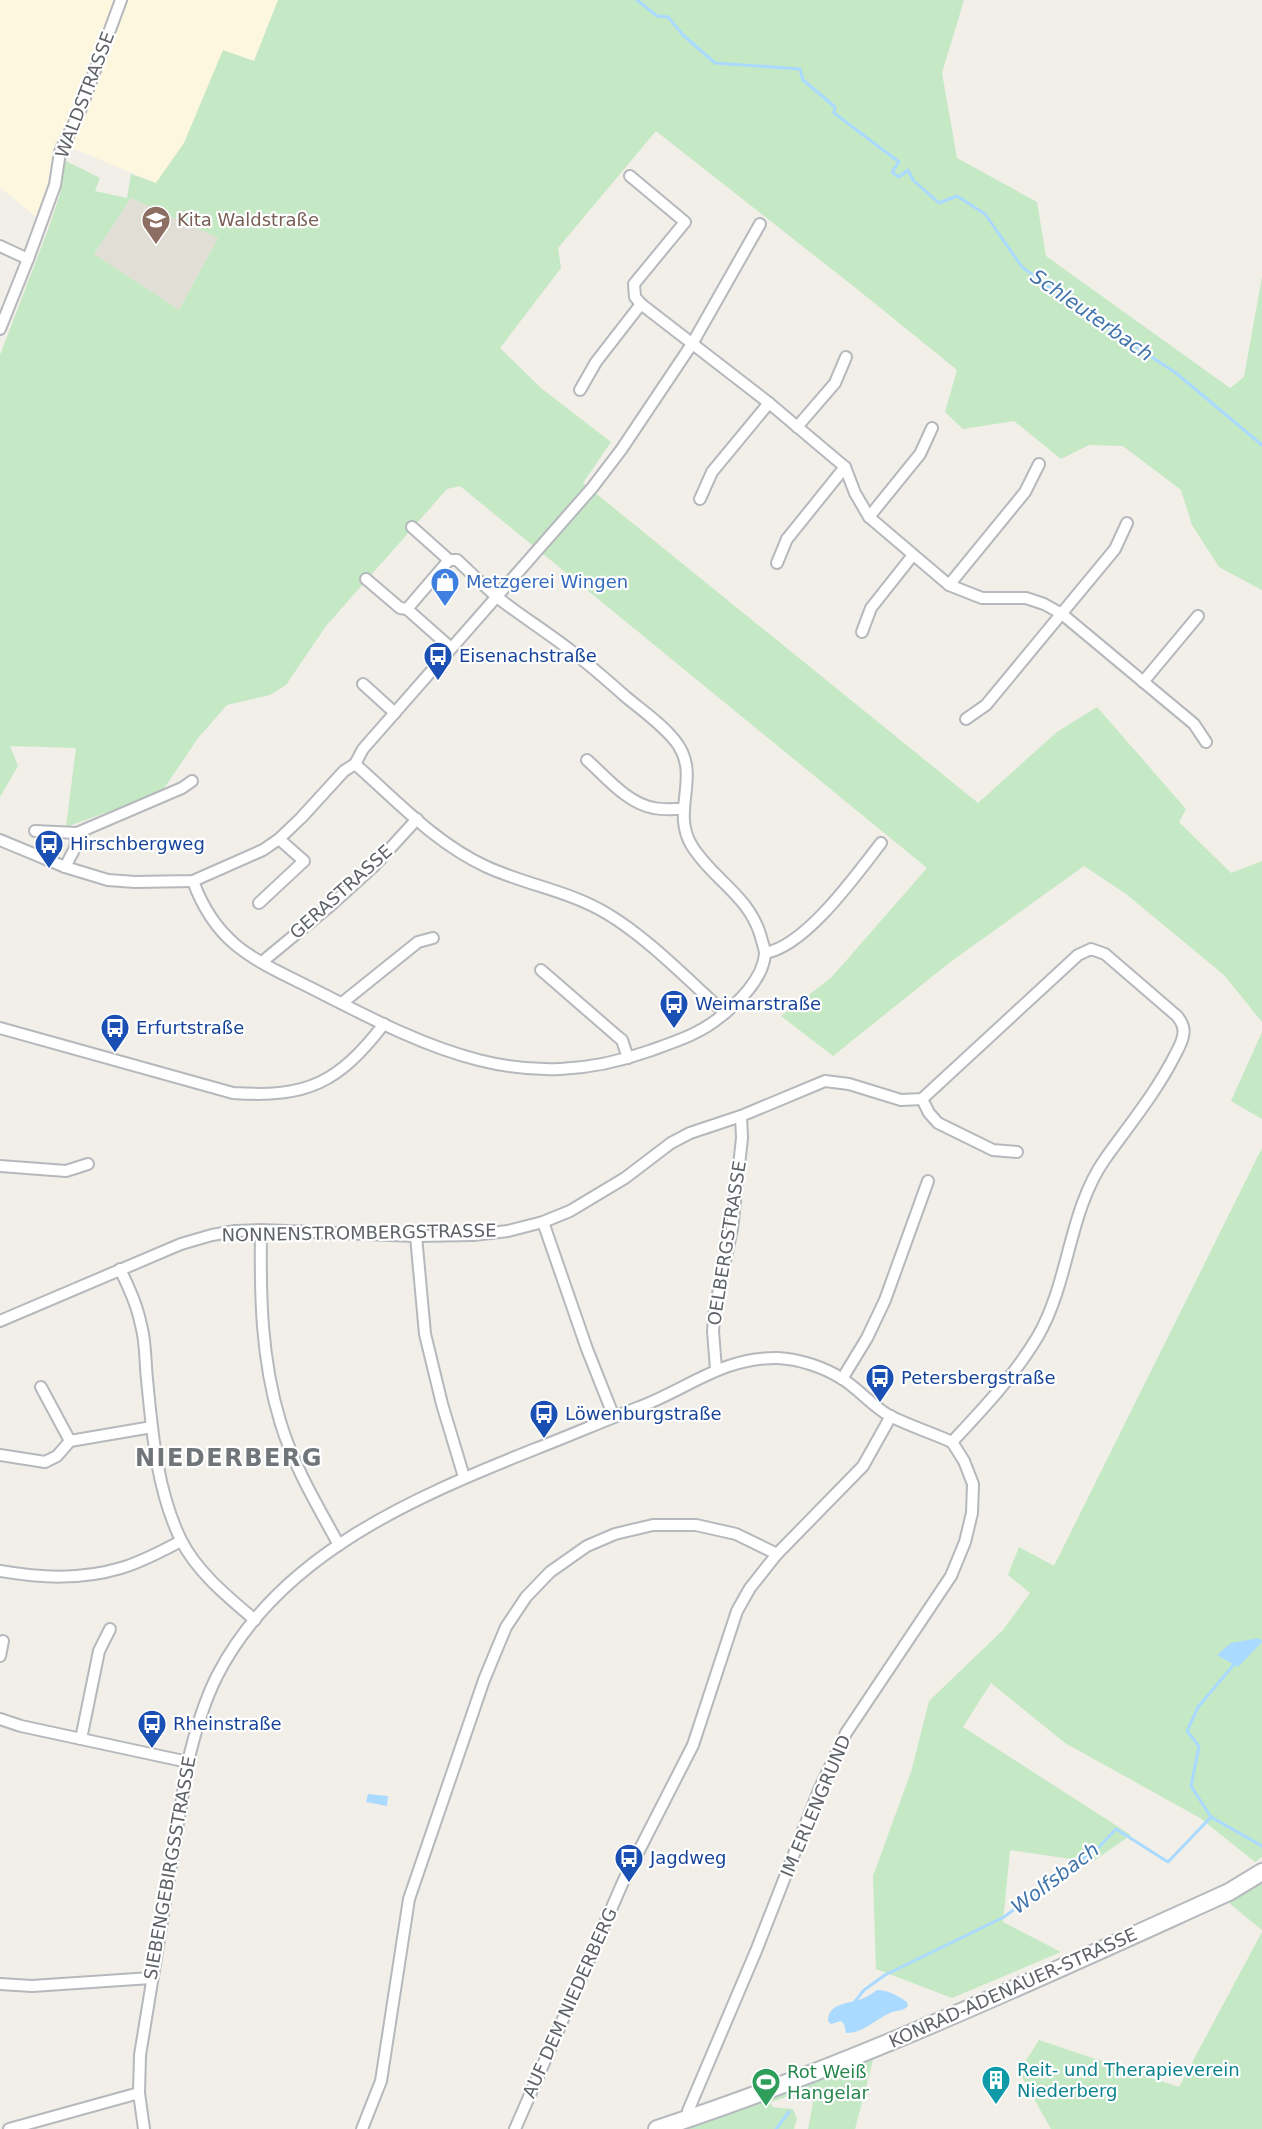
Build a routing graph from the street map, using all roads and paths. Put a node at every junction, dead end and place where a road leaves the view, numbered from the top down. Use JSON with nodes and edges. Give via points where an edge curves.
{"nodes":[{"id":1,"x":121,"y":0,"type":"edge"},
{"id":2,"x":630,"y":176,"type":"dead end"},
{"id":3,"x":760,"y":224,"type":"dead end"},
{"id":4,"x":0,"y":246,"type":"edge"},
{"id":5,"x":28,"y":259,"type":"junction"},
{"id":6,"x":641,"y":304,"type":"junction"},
{"id":7,"x":0,"y":329,"type":"edge"},
{"id":8,"x":692,"y":344,"type":"junction"},
{"id":9,"x":846,"y":357,"type":"dead end"},
{"id":10,"x":580,"y":390,"type":"dead end"},
{"id":11,"x":769,"y":403,"type":"junction"},
{"id":12,"x":797,"y":427,"type":"junction"},
{"id":13,"x":932,"y":428,"type":"dead end"},
{"id":14,"x":1039,"y":464,"type":"dead end"},
{"id":15,"x":845,"y":467,"type":"junction"},
{"id":16,"x":700,"y":499,"type":"dead end"},
{"id":17,"x":869,"y":517,"type":"junction"},
{"id":18,"x":1127,"y":523,"type":"dead end"},
{"id":19,"x":412,"y":527,"type":"dead end"},
{"id":20,"x":913,"y":555,"type":"junction"},
{"id":21,"x":449,"y":560,"type":"junction"},
{"id":22,"x":777,"y":562,"type":"dead end"},
{"id":23,"x":366,"y":579,"type":"dead end"},
{"id":24,"x":949,"y":585,"type":"junction"},
{"id":25,"x":497,"y":597,"type":"junction"},
{"id":26,"x":407,"y":609,"type":"junction"},
{"id":27,"x":1062,"y":614,"type":"junction"},
{"id":28,"x":1198,"y":616,"type":"dead end"},
{"id":29,"x":862,"y":632,"type":"dead end"},
{"id":30,"x":451,"y":648,"type":"junction"},
{"id":31,"x":1143,"y":682,"type":"junction"},
{"id":32,"x":363,"y":684,"type":"dead end"},
{"id":33,"x":395,"y":713,"type":"junction"},
{"id":34,"x":966,"y":719,"type":"dead end"},
{"id":35,"x":1206,"y":742,"type":"dead end"},
{"id":36,"x":588,"y":760,"type":"dead end"},
{"id":37,"x":355,"y":764,"type":"junction"},
{"id":38,"x":192,"y":781,"type":"dead end"},
{"id":39,"x":683,"y":809,"type":"junction"},
{"id":40,"x":417,"y":819,"type":"junction"},
{"id":41,"x":35,"y":831,"type":"dead end"},
{"id":42,"x":77,"y":833,"type":"junction"},
{"id":43,"x":279,"y":839,"type":"junction"},
{"id":44,"x":0,"y":841,"type":"edge"},
{"id":45,"x":881,"y":843,"type":"dead end"},
{"id":46,"x":65,"y":867,"type":"junction"},
{"id":47,"x":193,"y":881,"type":"junction"},
{"id":48,"x":259,"y":903,"type":"dead end"},
{"id":49,"x":433,"y":938,"type":"dead end"},
{"id":50,"x":765,"y":953,"type":"junction"},
{"id":51,"x":262,"y":962,"type":"junction"},
{"id":52,"x":541,"y":970,"type":"dead end"},
{"id":53,"x":342,"y":1003,"type":"junction"},
{"id":54,"x":725,"y":1013,"type":"junction"},
{"id":55,"x":384,"y":1024,"type":"junction"},
{"id":56,"x":0,"y":1028,"type":"edge"},
{"id":57,"x":628,"y":1058,"type":"junction"},
{"id":58,"x":922,"y":1100,"type":"junction"},
{"id":59,"x":741,"y":1116,"type":"junction"},
{"id":60,"x":1017,"y":1152,"type":"dead end"},
{"id":61,"x":88,"y":1164,"type":"dead end"},
{"id":62,"x":0,"y":1166,"type":"edge"},
{"id":63,"x":928,"y":1181,"type":"dead end"},
{"id":64,"x":543,"y":1222,"type":"junction"},
{"id":65,"x":261,"y":1230,"type":"junction"},
{"id":66,"x":416,"y":1236,"type":"junction"},
{"id":67,"x":120,"y":1269,"type":"junction"},
{"id":68,"x":1,"y":1316,"type":"edge"},
{"id":69,"x":716,"y":1370,"type":"junction"},
{"id":70,"x":842,"y":1378,"type":"junction"},
{"id":71,"x":41,"y":1387,"type":"dead end"},
{"id":72,"x":891,"y":1416,"type":"junction"},
{"id":73,"x":614,"y":1417,"type":"junction"},
{"id":74,"x":152,"y":1427,"type":"junction"},
{"id":75,"x":70,"y":1441,"type":"junction"},
{"id":76,"x":952,"y":1442,"type":"junction"},
{"id":77,"x":0,"y":1455,"type":"edge"},
{"id":78,"x":464,"y":1477,"type":"junction"},
{"id":79,"x":181,"y":1541,"type":"junction"},
{"id":80,"x":339,"y":1545,"type":"junction"},
{"id":81,"x":777,"y":1554,"type":"junction"},
{"id":82,"x":0,"y":1570,"type":"edge"},
{"id":83,"x":255,"y":1620,"type":"junction"},
{"id":84,"x":110,"y":1629,"type":"dead end"},
{"id":85,"x":3,"y":1641,"type":"dead end"},
{"id":86,"x":0,"y":1656,"type":"edge"},
{"id":87,"x":0,"y":1719,"type":"edge"},
{"id":88,"x":81,"y":1739,"type":"junction"},
{"id":89,"x":188,"y":1762,"type":"junction"},
{"id":90,"x":1262,"y":1872,"type":"edge"},
{"id":91,"x":151,"y":1978,"type":"junction"},
{"id":92,"x":0,"y":1984,"type":"edge"},
{"id":93,"x":139,"y":2093,"type":"junction"},
{"id":94,"x":689,"y":2119,"type":"junction"},
{"id":95,"x":9,"y":2129,"type":"edge"},
{"id":96,"x":144,"y":2129,"type":"edge"},
{"id":97,"x":362,"y":2129,"type":"edge"},
{"id":98,"x":515,"y":2129,"type":"edge"},
{"id":99,"x":657,"y":2129,"type":"edge"}],
"edges":[{"from":1,"to":5,"type":"street","name":"WALDSTRASSE","via":[[80,111],[60,152],[55,185]]},
{"from":2,"to":6,"type":"street","via":[[685,222],[634,284],[634,297]]},
{"from":3,"to":8,"type":"street"},
{"from":4,"to":5,"type":"street"},
{"from":5,"to":7,"type":"street","name":"WALDSTRASSE"},
{"from":6,"to":8,"type":"street"},
{"from":6,"to":10,"type":"street","via":[[596,362]]},
{"from":8,"to":11,"type":"street"},
{"from":8,"to":25,"type":"street","via":[[614,459]]},
{"from":9,"to":12,"type":"street","via":[[835,383]]},
{"from":11,"to":12,"type":"street"},
{"from":11,"to":16,"type":"street","via":[[712,472]]},
{"from":12,"to":15,"type":"street"},
{"from":13,"to":17,"type":"street","via":[[920,454]]},
{"from":14,"to":24,"type":"street","via":[[1025,492]]},
{"from":15,"to":17,"type":"street"},
{"from":15,"to":22,"type":"street","via":[[787,539]]},
{"from":17,"to":20,"type":"street"},
{"from":18,"to":27,"type":"street","via":[[1115,549]]},
{"from":19,"to":21,"type":"street"},
{"from":20,"to":24,"type":"street"},
{"from":20,"to":29,"type":"street","via":[[871,608]]},
{"from":21,"to":25,"type":"street","via":[[456,560]]},
{"from":21,"to":26,"type":"street"},
{"from":23,"to":26,"type":"street","via":[[400,608]]},
{"from":24,"to":27,"type":"street","via":[[982,598],[1026,598]]},
{"from":25,"to":30,"type":"street"},
{"from":25,"to":39,"type":"street","via":[[588,665],[676,741],[688,780]]},
{"from":26,"to":30,"type":"street"},
{"from":27,"to":31,"type":"street"},
{"from":27,"to":34,"type":"street","via":[[986,705]]},
{"from":28,"to":31,"type":"street"},
{"from":30,"to":33,"type":"street"},
{"from":31,"to":35,"type":"street","via":[[1194,724]]},
{"from":32,"to":33,"type":"street"},
{"from":33,"to":37,"type":"street"},
{"from":36,"to":39,"type":"street","via":[[641,804],[654,809]]},
{"from":37,"to":40,"type":"street"},
{"from":37,"to":43,"type":"street"},
{"from":38,"to":42,"type":"street"},
{"from":39,"to":50,"type":"street","via":[[692,847],[750,910]]},
{"from":40,"to":51,"type":"street","name":"GERASTRASSE","via":[[375,865]]},
{"from":40,"to":54,"type":"street","via":[[451,847],[489,868],[581,899],[609,914]]},
{"from":41,"to":42,"type":"street"},
{"from":42,"to":46,"type":"street","via":[[75,848]]},
{"from":43,"to":47,"type":"street"},
{"from":43,"to":48,"type":"street","via":[[304,861]]},
{"from":44,"to":46,"type":"street"},
{"from":45,"to":50,"type":"street","via":[[822,914],[787,945]]},
{"from":46,"to":47,"type":"street","via":[[108,880]]},
{"from":47,"to":51,"type":"street","via":[[200,901],[217,927],[233,944]]},
{"from":49,"to":53,"type":"street","via":[[418,942]]},
{"from":50,"to":54,"type":"street","via":[[757,977]]},
{"from":51,"to":53,"type":"street"},
{"from":52,"to":57,"type":"street","via":[[622,1040]]},
{"from":53,"to":55,"type":"street"},
{"from":54,"to":57,"type":"street","via":[[688,1036]]},
{"from":55,"to":56,"type":"street","via":[[363,1052],[338,1073],[298,1090],[266,1095],[233,1093]]},
{"from":55,"to":57,"type":"street","via":[[436,1047],[519,1069],[589,1067]]},
{"from":58,"to":59,"type":"street","name":"NONNENSTROMBERGSTRASSE","via":[[901,1100],[825,1081]]},
{"from":58,"to":60,"type":"street","via":[[938,1123],[993,1150]]},
{"from":58,"to":76,"type":"street","via":[[1078,955],[1091,949],[1105,954],[1183,1025],[1184,1038],[1162,1080],[1091,1182],[1040,1333],[1016,1369]]},
{"from":59,"to":64,"type":"street","name":"NONNENSTROMBERGSTRASSE","via":[[671,1143],[597,1197]]},
{"from":59,"to":69,"type":"street","name":"OELBERGSTRASSE","via":[[732,1230],[715,1308]]},
{"from":61,"to":62,"type":"street","via":[[66,1171]]},
{"from":63,"to":70,"type":"street","via":[[885,1300]]},
{"from":64,"to":66,"type":"street","name":"NONNENSTROMBERGSTRASSE","via":[[473,1235]]},
{"from":64,"to":73,"type":"street"},
{"from":65,"to":66,"type":"street","name":"NONNENSTROMBERGSTRASSE"},
{"from":65,"to":67,"type":"street","name":"NONNENSTROMBERGSTRASSE","via":[[212,1235]]},
{"from":65,"to":80,"type":"street","via":[[261,1305],[269,1378],[292,1453]]},
{"from":66,"to":78,"type":"street","via":[[425,1334]]},
{"from":67,"to":68,"type":"street","name":"NONNENSTROMBERGSTRASSE"},
{"from":67,"to":74,"type":"street","via":[[142,1327]]},
{"from":69,"to":70,"type":"street","name":"SIEBENGEBIRGSSTRASSE","via":[[738,1361],[781,1358]]},
{"from":69,"to":73,"type":"street","name":"SIEBENGEBIRGSSTRASSE","via":[[656,1401]]},
{"from":70,"to":72,"type":"street","name":"SIEBENGEBIRGSSTRASSE"},
{"from":71,"to":75,"type":"street"},
{"from":72,"to":76,"type":"street","name":"SIEBENGEBIRGSSTRASSE"},
{"from":72,"to":81,"type":"street","name":"AUF DEM NIEDERBERG","via":[[863,1466]]},
{"from":73,"to":78,"type":"street","name":"SIEBENGEBIRGSSTRASSE"},
{"from":74,"to":75,"type":"street"},
{"from":74,"to":79,"type":"street","via":[[169,1511]]},
{"from":75,"to":77,"type":"street","via":[[57,1456],[45,1462]]},
{"from":76,"to":94,"type":"street","name":"IM ERLENGRUND","via":[[973,1484],[965,1542],[951,1576],[846,1733],[688,2111]]},
{"from":78,"to":80,"type":"street","name":"SIEBENGEBIRGSSTRASSE","via":[[396,1510]]},
{"from":79,"to":82,"type":"street","via":[[123,1568],[98,1574],[63,1577]]},
{"from":79,"to":83,"type":"street","via":[[220,1590]]},
{"from":80,"to":83,"type":"street","name":"SIEBENGEBIRGSSTRASSE","via":[[291,1582]]},
{"from":81,"to":97,"type":"street","via":[[736,1534],[696,1525],[653,1525],[587,1546],[550,1572],[526,1597],[506,1627],[484,1680],[409,1899],[381,2081]]},
{"from":81,"to":98,"type":"street","name":"AUF DEM NIEDERBERG","via":[[737,1611],[693,1745],[623,1882]]},
{"from":83,"to":89,"type":"street","name":"SIEBENGEBIRGSSTRASSE","via":[[218,1674],[196,1726]]},
{"from":84,"to":88,"type":"street","via":[[99,1651]]},
{"from":85,"to":86,"type":"street"},
{"from":87,"to":88,"type":"street"},
{"from":88,"to":89,"type":"street"},
{"from":89,"to":91,"type":"street","name":"SIEBENGEBIRGSSTRASSE"},
{"from":90,"to":94,"type":"street","name":"KONRAD-ADENAUER-STRASSE","via":[[1229,1892],[909,2034]]},
{"from":91,"to":92,"type":"street","via":[[32,1986]]},
{"from":91,"to":93,"type":"street","name":"SIEBENGEBIRGSSTRASSE"},
{"from":93,"to":95,"type":"street"},
{"from":93,"to":96,"type":"street","name":"SIEBENGEBIRGSSTRASSE"},
{"from":94,"to":99,"type":"street","name":"KONRAD-ADENAUER-STRASSE"}]}
